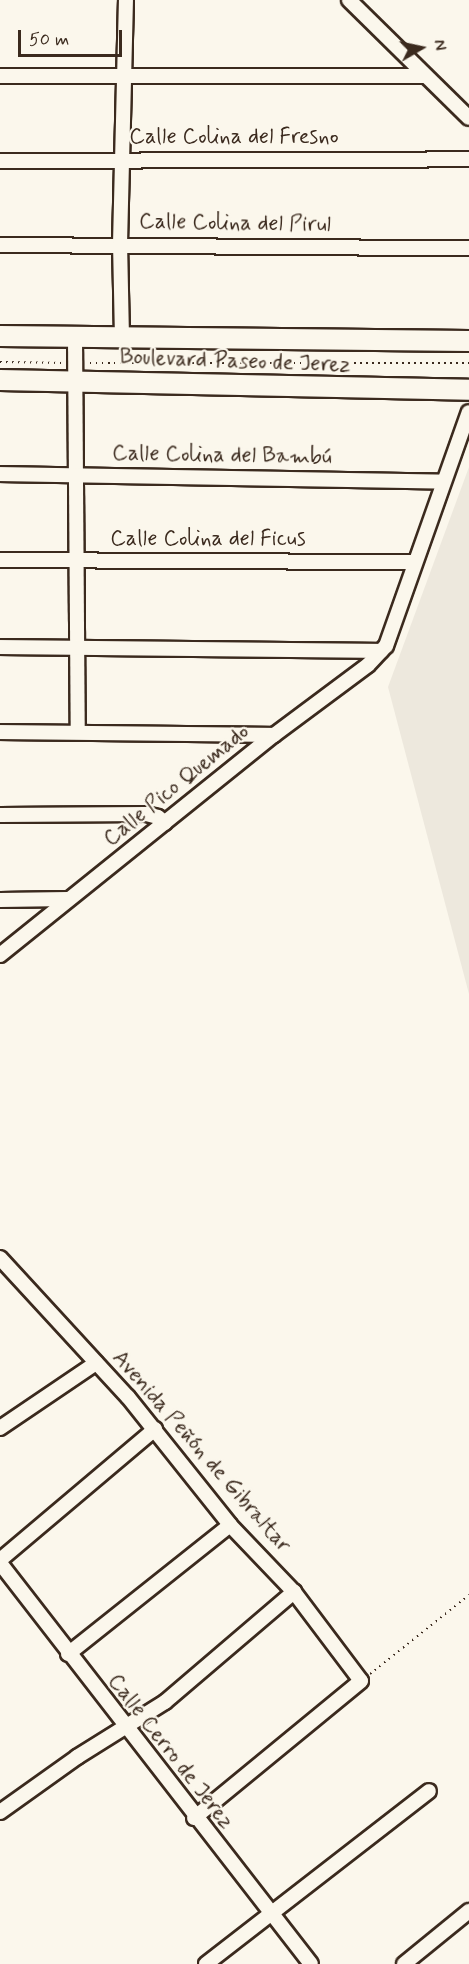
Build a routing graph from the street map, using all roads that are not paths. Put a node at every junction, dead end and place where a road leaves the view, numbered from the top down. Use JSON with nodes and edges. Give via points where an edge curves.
{"nodes":[{"id":1,"x":126,"y":0,"type":"edge"},
{"id":2,"x":349,"y":0,"type":"edge"},
{"id":3,"x":125,"y":75,"type":"junction"},
{"id":4,"x":0,"y":76,"type":"edge"},
{"id":5,"x":424,"y":76,"type":"junction"},
{"id":6,"x":469,"y":118,"type":"edge"},
{"id":7,"x":469,"y":159,"type":"edge"},
{"id":8,"x":124,"y":160,"type":"junction"},
{"id":9,"x":0,"y":161,"type":"edge"},
{"id":10,"x":120,"y":244,"type":"junction"},
{"id":11,"x":0,"y":245,"type":"edge"},
{"id":12,"x":469,"y":248,"type":"edge"},
{"id":13,"x":0,"y":336,"type":"edge"},
{"id":14,"x":75,"y":338,"type":"junction"},
{"id":15,"x":122,"y":338,"type":"junction"},
{"id":16,"x":469,"y":341,"type":"edge"},
{"id":17,"x":75,"y":372,"type":"junction"},
{"id":18,"x":0,"y":380,"type":"edge"},
{"id":19,"x":469,"y":390,"type":"edge"},
{"id":20,"x":469,"y":412,"type":"edge"},
{"id":21,"x":0,"y":474,"type":"edge"},
{"id":22,"x":75,"y":474,"type":"junction"},
{"id":23,"x":443,"y":482,"type":"junction"},
{"id":24,"x":0,"y":560,"type":"edge"},
{"id":25,"x":76,"y":561,"type":"junction"},
{"id":26,"x":415,"y":562,"type":"junction"},
{"id":27,"x":0,"y":647,"type":"edge"},
{"id":28,"x":78,"y":647,"type":"junction"},
{"id":29,"x":381,"y":651,"type":"junction"},
{"id":30,"x":78,"y":731,"type":"junction"},
{"id":31,"x":0,"y":732,"type":"edge"},
{"id":32,"x":274,"y":735,"type":"junction"},
{"id":33,"x":0,"y":815,"type":"edge"},
{"id":34,"x":165,"y":823,"type":"junction"},
{"id":35,"x":68,"y":899,"type":"junction"},
{"id":36,"x":0,"y":900,"type":"edge"},
{"id":37,"x":7,"y":944,"type":"edge"},
{"id":38,"x":0,"y":955,"type":"edge"},
{"id":39,"x":0,"y":1258,"type":"edge"},
{"id":40,"x":96,"y":1363,"type":"junction"},
{"id":41,"x":0,"y":1428,"type":"edge"},
{"id":42,"x":155,"y":1430,"type":"junction"},
{"id":43,"x":230,"y":1525,"type":"junction"},
{"id":44,"x":0,"y":1561,"type":"edge"},
{"id":45,"x":294,"y":1592,"type":"junction"},
{"id":46,"x":68,"y":1654,"type":"junction"},
{"id":47,"x":126,"y":1729,"type":"junction"},
{"id":48,"x":429,"y":1791,"type":"dead end"},
{"id":49,"x":2,"y":1806,"type":"edge"},
{"id":50,"x":194,"y":1818,"type":"junction"},
{"id":51,"x":469,"y":1911,"type":"edge"},
{"id":52,"x":271,"y":1912,"type":"junction"},
{"id":53,"x":206,"y":1964,"type":"edge"},
{"id":54,"x":310,"y":1964,"type":"edge"},
{"id":55,"x":404,"y":1964,"type":"edge"}],
"edges":[{"from":1,"to":3,"type":"street"},
{"from":2,"to":5,"type":"street"},
{"from":3,"to":4,"type":"street"},
{"from":3,"to":5,"type":"street"},
{"from":3,"to":8,"type":"street"},
{"from":5,"to":6,"type":"street"},
{"from":7,"to":8,"type":"street","name":"Calle Colina del Fresno"},
{"from":8,"to":9,"type":"street","name":"Calle Colina del Fresno"},
{"from":8,"to":10,"type":"street"},
{"from":10,"to":11,"type":"street","name":"Calle Colina del Pirul"},
{"from":10,"to":12,"type":"street","name":"Calle Colina del Pirul"},
{"from":10,"to":15,"type":"street"},
{"from":13,"to":14,"type":"main road","name":"Boulevard Paseo de Jerez"},
{"from":14,"to":15,"type":"main road","name":"Boulevard Paseo de Jerez"},
{"from":14,"to":17,"type":"street"},
{"from":15,"to":16,"type":"main road","name":"Boulevard Paseo de Jerez"},
{"from":17,"to":18,"type":"main road","name":"Boulevard Paseo de Jerez"},
{"from":17,"to":19,"type":"main road","name":"Boulevard Paseo de Jerez"},
{"from":17,"to":22,"type":"street"},
{"from":20,"to":23,"type":"street"},
{"from":21,"to":22,"type":"street","name":"Calle Colina del Bambú"},
{"from":22,"to":23,"type":"street","name":"Calle Colina del Bambú"},
{"from":22,"to":25,"type":"street"},
{"from":23,"to":26,"type":"street"},
{"from":24,"to":25,"type":"street","name":"Calle Colina del Ficus"},
{"from":25,"to":26,"type":"street","name":"Calle Colina del Ficus"},
{"from":25,"to":28,"type":"street"},
{"from":26,"to":29,"type":"street","via":[[392,635]]},
{"from":27,"to":28,"type":"street"},
{"from":28,"to":29,"type":"street"},
{"from":28,"to":30,"type":"street"},
{"from":29,"to":32,"type":"street","name":"Calle Pico Quemado"},
{"from":30,"to":31,"type":"street"},
{"from":30,"to":32,"type":"street"},
{"from":32,"to":34,"type":"street","name":"Calle Pico Quemado"},
{"from":33,"to":34,"type":"street","via":[[146,814]]},
{"from":34,"to":35,"type":"street","name":"Calle Pico Quemado"},
{"from":35,"to":36,"type":"street"},
{"from":35,"to":37,"type":"street","name":"Calle Pico Quemado"},
{"from":37,"to":38,"type":"street","name":"Calle Pico Quemado"},
{"from":39,"to":40,"type":"street","name":"Avenida Peñón de Gibraltar"},
{"from":40,"to":41,"type":"street"},
{"from":40,"to":42,"type":"street","name":"Avenida Peñón de Gibraltar"},
{"from":42,"to":43,"type":"street","name":"Avenida Peñón de Gibraltar"},
{"from":42,"to":44,"type":"street"},
{"from":43,"to":45,"type":"street","name":"Avenida Peñón de Gibraltar"},
{"from":43,"to":46,"type":"street"},
{"from":44,"to":46,"type":"street","name":"Calle Cerro de Jerez"},
{"from":45,"to":47,"type":"street","via":[[165,1702]]},
{"from":45,"to":50,"type":"street","name":"Avenida Peñón de Gibraltar","via":[[361,1681]]},
{"from":46,"to":47,"type":"street","name":"Calle Cerro de Jerez"},
{"from":47,"to":49,"type":"street"},
{"from":47,"to":50,"type":"street","name":"Calle Cerro de Jerez"},
{"from":48,"to":52,"type":"street"},
{"from":50,"to":52,"type":"street","name":"Calle Cerro de Jerez"},
{"from":51,"to":55,"type":"street"},
{"from":52,"to":53,"type":"street"},
{"from":52,"to":54,"type":"street","name":"Calle Cerro de Jerez"}]}
